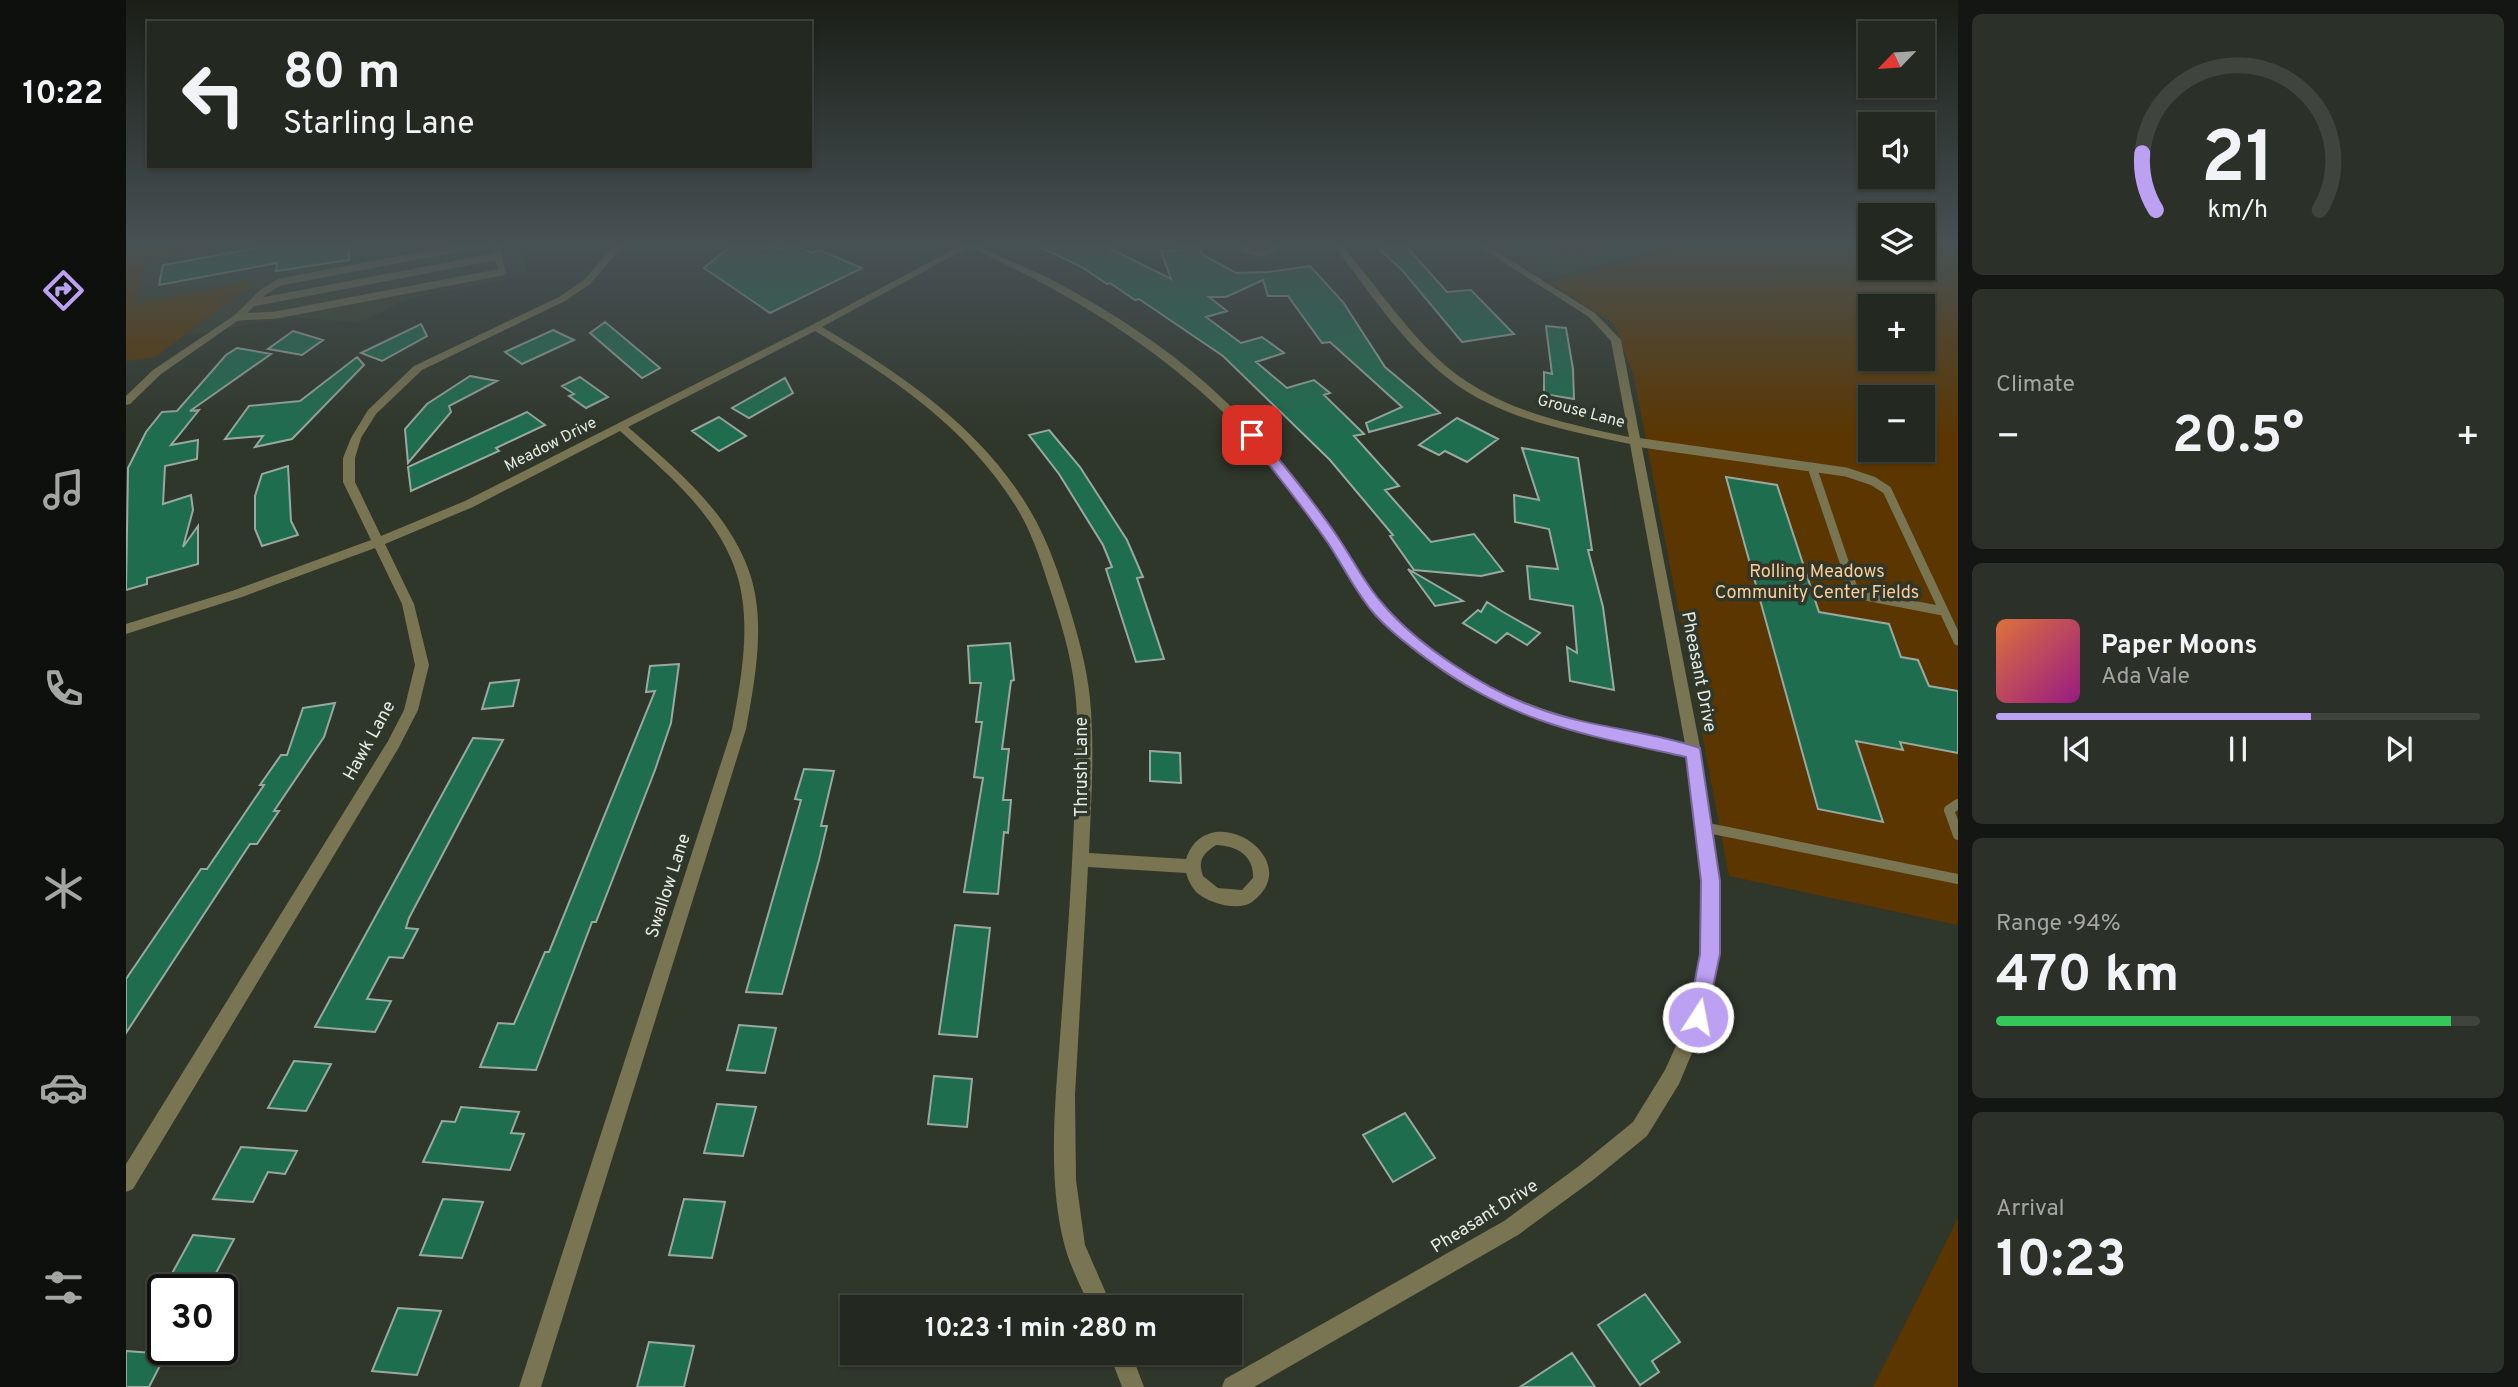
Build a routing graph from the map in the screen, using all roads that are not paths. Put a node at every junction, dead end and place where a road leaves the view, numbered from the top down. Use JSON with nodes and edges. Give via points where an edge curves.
{"nodes":[{"id":1,"x":247,"y":308,"type":"edge"},
{"id":2,"x":314,"y":308,"type":"edge"},
{"id":3,"x":544,"y":308,"type":"edge"},
{"id":4,"x":851,"y":308,"type":"edge"},
{"id":5,"x":1093,"y":308,"type":"edge"},
{"id":6,"x":1390,"y":308,"type":"edge"},
{"id":7,"x":1580,"y":308,"type":"edge"},
{"id":8,"x":238,"y":317,"type":"junction"},
{"id":9,"x":816,"y":327,"type":"junction"},
{"id":10,"x":126,"y":402,"type":"edge"},
{"id":11,"x":621,"y":427,"type":"junction"},
{"id":12,"x":1636,"y":442,"type":"junction"},
{"id":13,"x":1812,"y":467,"type":"junction"},
{"id":14,"x":378,"y":542,"type":"junction"},
{"id":15,"x":1943,"y":611,"type":"junction"},
{"id":16,"x":126,"y":629,"type":"edge"},
{"id":17,"x":1957,"y":641,"type":"edge"},
{"id":18,"x":1694,"y":752,"type":"junction"},
{"id":19,"x":1958,"y":804,"type":"edge"},
{"id":20,"x":1703,"y":827,"type":"junction"},
{"id":21,"x":1958,"y":835,"type":"edge"},
{"id":22,"x":1082,"y":860,"type":"junction"},
{"id":23,"x":1192,"y":866,"type":"junction"},
{"id":24,"x":1958,"y":879,"type":"edge"},
{"id":25,"x":126,"y":1182,"type":"edge"},
{"id":26,"x":1096,"y":1295,"type":"edge"},
{"id":27,"x":1124,"y":1365,"type":"edge"},
{"id":28,"x":530,"y":1387,"type":"edge"},
{"id":29,"x":1133,"y":1387,"type":"edge"},
{"id":30,"x":1233,"y":1387,"type":"edge"}],
"edges":[{"from":1,"to":8,"type":"lane"},
{"from":2,"to":8,"type":"lane"},
{"from":3,"to":14,"type":"street","name":"Hawk Lane","via":[[418,369],[372,412],[349,458],[349,482]]},
{"from":4,"to":9,"type":"street","name":"Meadow Drive"},
{"from":5,"to":18,"type":"street","via":[[1161,352],[1234,415],[1305,502],[1351,574],[1403,633],[1481,689],[1530,713]]},
{"from":6,"to":12,"type":"street","name":"Grouse Lane","via":[[1436,363],[1464,383],[1538,418]]},
{"from":7,"to":12,"type":"street","name":"Pheasant Drive","via":[[1616,340]]},
{"from":8,"to":10,"type":"street","via":[[157,372]]},
{"from":9,"to":11,"type":"street","name":"Meadow Drive"},
{"from":9,"to":22,"type":"street","name":"Thrush Lane","via":[[896,376],[950,421],[1026,512],[1054,585],[1081,678]]},
{"from":11,"to":14,"type":"street","name":"Meadow Drive","via":[[469,504]]},
{"from":11,"to":28,"type":"street","name":"Swallow Lane","via":[[681,480],[728,542],[749,599],[747,687],[739,729]]},
{"from":12,"to":13,"type":"lane"},
{"from":12,"to":18,"type":"street","name":"Pheasant Drive"},
{"from":13,"to":15,"type":"lane","via":[[1858,474],[1886,491]]},
{"from":13,"to":15,"type":"lane","via":[[1855,594]]},
{"from":14,"to":16,"type":"street","name":"Meadow Drive"},
{"from":14,"to":25,"type":"street","name":"Hawk Lane","via":[[408,604],[422,665],[411,710]]},
{"from":15,"to":17,"type":"lane"},
{"from":18,"to":20,"type":"street","name":"Pheasant Drive"},
{"from":19,"to":21,"type":"lane","via":[[1949,810]]},
{"from":20,"to":24,"type":"lane"},
{"from":20,"to":30,"type":"street","name":"Pheasant Drive","via":[[1711,881],[1710,954],[1698,1017],[1672,1077],[1640,1129],[1511,1228]]},
{"from":22,"to":23,"type":"street"},
{"from":22,"to":26,"type":"street","name":"Thrush Lane","via":[[1066,1082],[1065,1173],[1073,1239]]},
{"from":23,"to":23,"type":"street","via":[[1201,887],[1222,898],[1246,897],[1255,890],[1262,871],[1254,852],[1225,838],[1214,838],[1197,849]]},
{"from":27,"to":29,"type":"street"}]}
